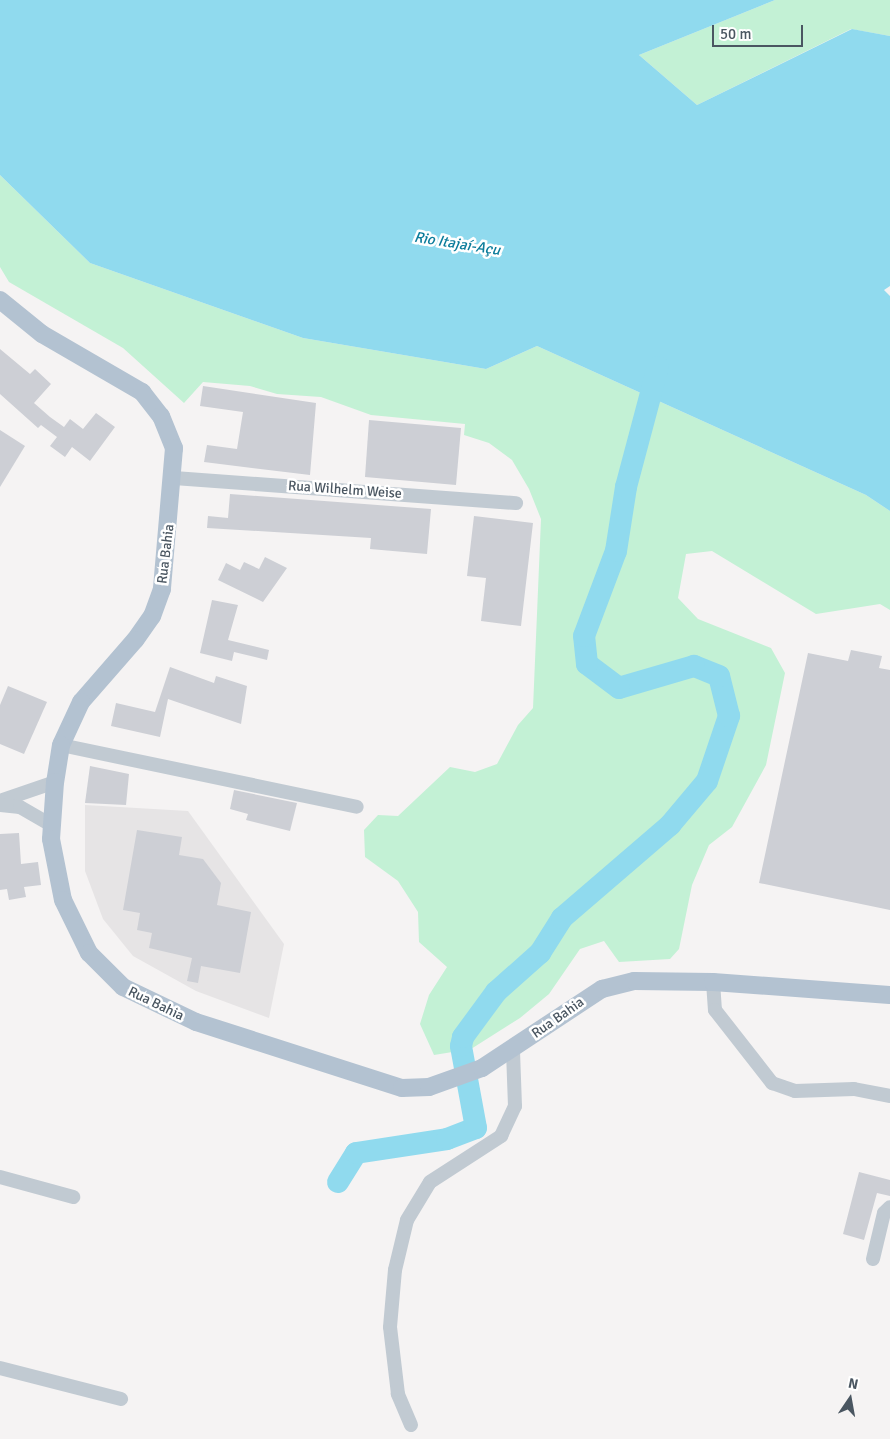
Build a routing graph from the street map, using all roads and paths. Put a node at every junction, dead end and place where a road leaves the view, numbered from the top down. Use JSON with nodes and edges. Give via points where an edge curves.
{"nodes":[{"id":1,"x":1,"y":303,"type":"edge"},
{"id":2,"x":174,"y":478,"type":"junction"},
{"id":3,"x":516,"y":503,"type":"dead end"},
{"id":4,"x":61,"y":744,"type":"junction"},
{"id":5,"x":55,"y":782,"type":"junction"},
{"id":6,"x":22,"y":792,"type":"junction"},
{"id":7,"x":0,"y":801,"type":"edge"},
{"id":8,"x":0,"y":805,"type":"edge"},
{"id":9,"x":20,"y":806,"type":"junction"},
{"id":10,"x":357,"y":807,"type":"dead end"},
{"id":11,"x":51,"y":825,"type":"junction"},
{"id":12,"x":713,"y":982,"type":"junction"},
{"id":13,"x":890,"y":995,"type":"edge"},
{"id":14,"x":513,"y":1052,"type":"junction"},
{"id":15,"x":890,"y":1096,"type":"edge"},
{"id":16,"x":0,"y":1177,"type":"edge"},
{"id":17,"x":73,"y":1197,"type":"dead end"},
{"id":18,"x":890,"y":1207,"type":"edge"},
{"id":19,"x":873,"y":1259,"type":"dead end"},
{"id":20,"x":0,"y":1368,"type":"edge"},
{"id":21,"x":121,"y":1399,"type":"dead end"},
{"id":22,"x":411,"y":1425,"type":"dead end"}],
"edges":[{"from":1,"to":2,"type":"main road","name":"Rua Bahia","via":[[42,334],[142,392],[161,416],[174,448]]},
{"from":2,"to":3,"type":"street","name":"Rua Wilhelm Weise"},
{"from":2,"to":4,"type":"main road","name":"Rua Bahia","via":[[162,589],[152,616],[97,680]]},
{"from":4,"to":5,"type":"main road","name":"Rua Bahia"},
{"from":4,"to":10,"type":"street"},
{"from":5,"to":6,"type":"street"},
{"from":5,"to":11,"type":"main road","name":"Rua Bahia"},
{"from":6,"to":7,"type":"street"},
{"from":6,"to":9,"type":"street"},
{"from":8,"to":9,"type":"street"},
{"from":9,"to":11,"type":"street"},
{"from":11,"to":14,"type":"main road","name":"Rua Bahia","via":[[53,863],[76,933],[106,972],[142,999],[196,1022],[377,1083],[430,1087],[456,1079]]},
{"from":12,"to":13,"type":"main road","name":"Rua Bahia"},
{"from":12,"to":14,"type":"main road","name":"Rua Bahia","via":[[634,981],[602,989]]},
{"from":12,"to":15,"type":"street","via":[[715,1010],[772,1083],[796,1091],[854,1089]]},
{"from":14,"to":22,"type":"street","via":[[515,1106],[501,1136],[430,1182],[407,1220],[395,1270],[390,1327],[398,1394]]},
{"from":16,"to":17,"type":"street"},
{"from":18,"to":19,"type":"street","via":[[884,1213]]},
{"from":20,"to":21,"type":"street"}]}
